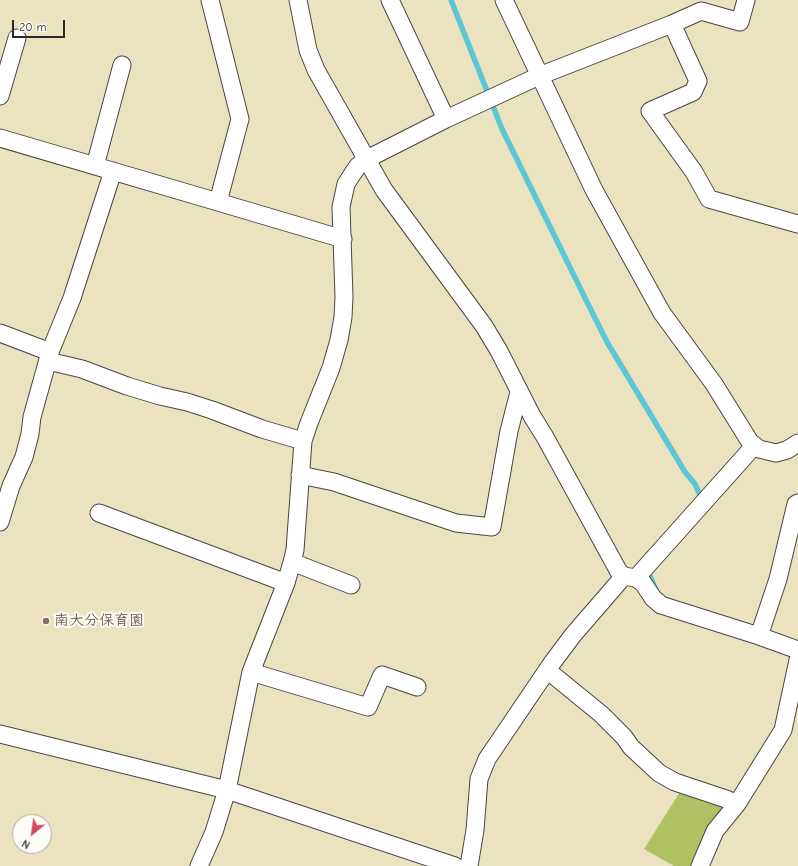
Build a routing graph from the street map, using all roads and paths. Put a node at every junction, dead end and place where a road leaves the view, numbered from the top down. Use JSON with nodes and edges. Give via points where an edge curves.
{"nodes":[{"id":1,"x":210,"y":0,"type":"edge"},
{"id":2,"x":298,"y":0,"type":"edge"},
{"id":3,"x":390,"y":0,"type":"edge"},
{"id":4,"x":504,"y":0,"type":"edge"},
{"id":5,"x":746,"y":0,"type":"edge"},
{"id":6,"x":672,"y":24,"type":"junction"},
{"id":7,"x":17,"y":38,"type":"dead end"},
{"id":8,"x":122,"y":65,"type":"dead end"},
{"id":9,"x":540,"y":76,"type":"junction"},
{"id":10,"x":0,"y":96,"type":"edge"},
{"id":11,"x":446,"y":119,"type":"junction"},
{"id":12,"x":0,"y":138,"type":"edge"},
{"id":13,"x":367,"y":159,"type":"junction"},
{"id":14,"x":95,"y":166,"type":"junction"},
{"id":15,"x":113,"y":171,"type":"junction"},
{"id":16,"x":218,"y":202,"type":"junction"},
{"id":17,"x":798,"y":224,"type":"edge"},
{"id":18,"x":343,"y":239,"type":"junction"},
{"id":19,"x":0,"y":333,"type":"edge"},
{"id":20,"x":49,"y":356,"type":"junction"},
{"id":21,"x":519,"y":392,"type":"junction"},
{"id":22,"x":303,"y":441,"type":"junction"},
{"id":23,"x":798,"y":443,"type":"edge"},
{"id":24,"x":754,"y":446,"type":"junction"},
{"id":25,"x":300,"y":475,"type":"junction"},
{"id":26,"x":798,"y":503,"type":"edge"},
{"id":27,"x":99,"y":513,"type":"dead end"},
{"id":28,"x":0,"y":522,"type":"edge"},
{"id":29,"x":292,"y":562,"type":"junction"},
{"id":30,"x":630,"y":577,"type":"junction"},
{"id":31,"x":286,"y":583,"type":"junction"},
{"id":32,"x":351,"y":585,"type":"dead end"},
{"id":33,"x":759,"y":636,"type":"junction"},
{"id":34,"x":798,"y":650,"type":"edge"},
{"id":35,"x":798,"y":660,"type":"edge"},
{"id":36,"x":547,"y":670,"type":"junction"},
{"id":37,"x":252,"y":672,"type":"junction"},
{"id":38,"x":417,"y":687,"type":"dead end"},
{"id":39,"x":0,"y":734,"type":"edge"},
{"id":40,"x":227,"y":790,"type":"junction"},
{"id":41,"x":737,"y":804,"type":"junction"},
{"id":42,"x":199,"y":866,"type":"edge"},
{"id":43,"x":455,"y":866,"type":"edge"},
{"id":44,"x":469,"y":866,"type":"edge"},
{"id":45,"x":700,"y":866,"type":"edge"}],
"edges":[{"from":1,"to":16,"type":"street","via":[[240,119]]},
{"from":2,"to":13,"type":"street","via":[[311,60]]},
{"from":3,"to":11,"type":"street"},
{"from":4,"to":9,"type":"street"},
{"from":5,"to":6,"type":"street","via":[[740,22],[701,11]]},
{"from":6,"to":9,"type":"street"},
{"from":6,"to":17,"type":"street","via":[[698,81],[693,92],[650,111],[694,172],[709,199]]},
{"from":7,"to":10,"type":"street"},
{"from":8,"to":14,"type":"street"},
{"from":9,"to":11,"type":"street"},
{"from":9,"to":24,"type":"street","via":[[604,210],[662,313],[714,384]]},
{"from":11,"to":13,"type":"street"},
{"from":12,"to":14,"type":"street"},
{"from":13,"to":18,"type":"street","via":[[358,166],[346,184],[341,207]]},
{"from":13,"to":21,"type":"street","via":[[394,205],[484,326]]},
{"from":14,"to":15,"type":"street"},
{"from":15,"to":16,"type":"street"},
{"from":15,"to":20,"type":"street","via":[[72,298]]},
{"from":16,"to":18,"type":"street"},
{"from":18,"to":22,"type":"street","via":[[343,317],[330,368]]},
{"from":19,"to":20,"type":"street"},
{"from":20,"to":22,"type":"street","via":[[127,386],[212,410]]},
{"from":20,"to":28,"type":"street","via":[[24,457],[11,486]]},
{"from":21,"to":25,"type":"street","via":[[509,431],[492,527],[456,523],[334,482]]},
{"from":21,"to":30,"type":"street","via":[[614,566]]},
{"from":22,"to":25,"type":"street"},
{"from":23,"to":24,"type":"street","via":[[787,450],[776,452],[767,452]]},
{"from":24,"to":30,"type":"street"},
{"from":25,"to":29,"type":"street"},
{"from":26,"to":33,"type":"street","via":[[778,580]]},
{"from":27,"to":31,"type":"street"},
{"from":29,"to":31,"type":"street"},
{"from":29,"to":32,"type":"street"},
{"from":30,"to":33,"type":"street","via":[[643,583],[661,605]]},
{"from":30,"to":36,"type":"street","via":[[573,635]]},
{"from":31,"to":37,"type":"street"},
{"from":33,"to":34,"type":"street"},
{"from":35,"to":41,"type":"street","via":[[783,730]]},
{"from":36,"to":41,"type":"street","via":[[602,714],[631,747],[659,773],[675,782]]},
{"from":36,"to":44,"type":"street","via":[[487,759],[479,779]]},
{"from":37,"to":38,"type":"street","via":[[368,707],[382,675]]},
{"from":37,"to":40,"type":"street"},
{"from":39,"to":40,"type":"street"},
{"from":40,"to":42,"type":"street","via":[[214,832]]},
{"from":40,"to":43,"type":"street"},
{"from":41,"to":45,"type":"street","via":[[715,831]]}]}
